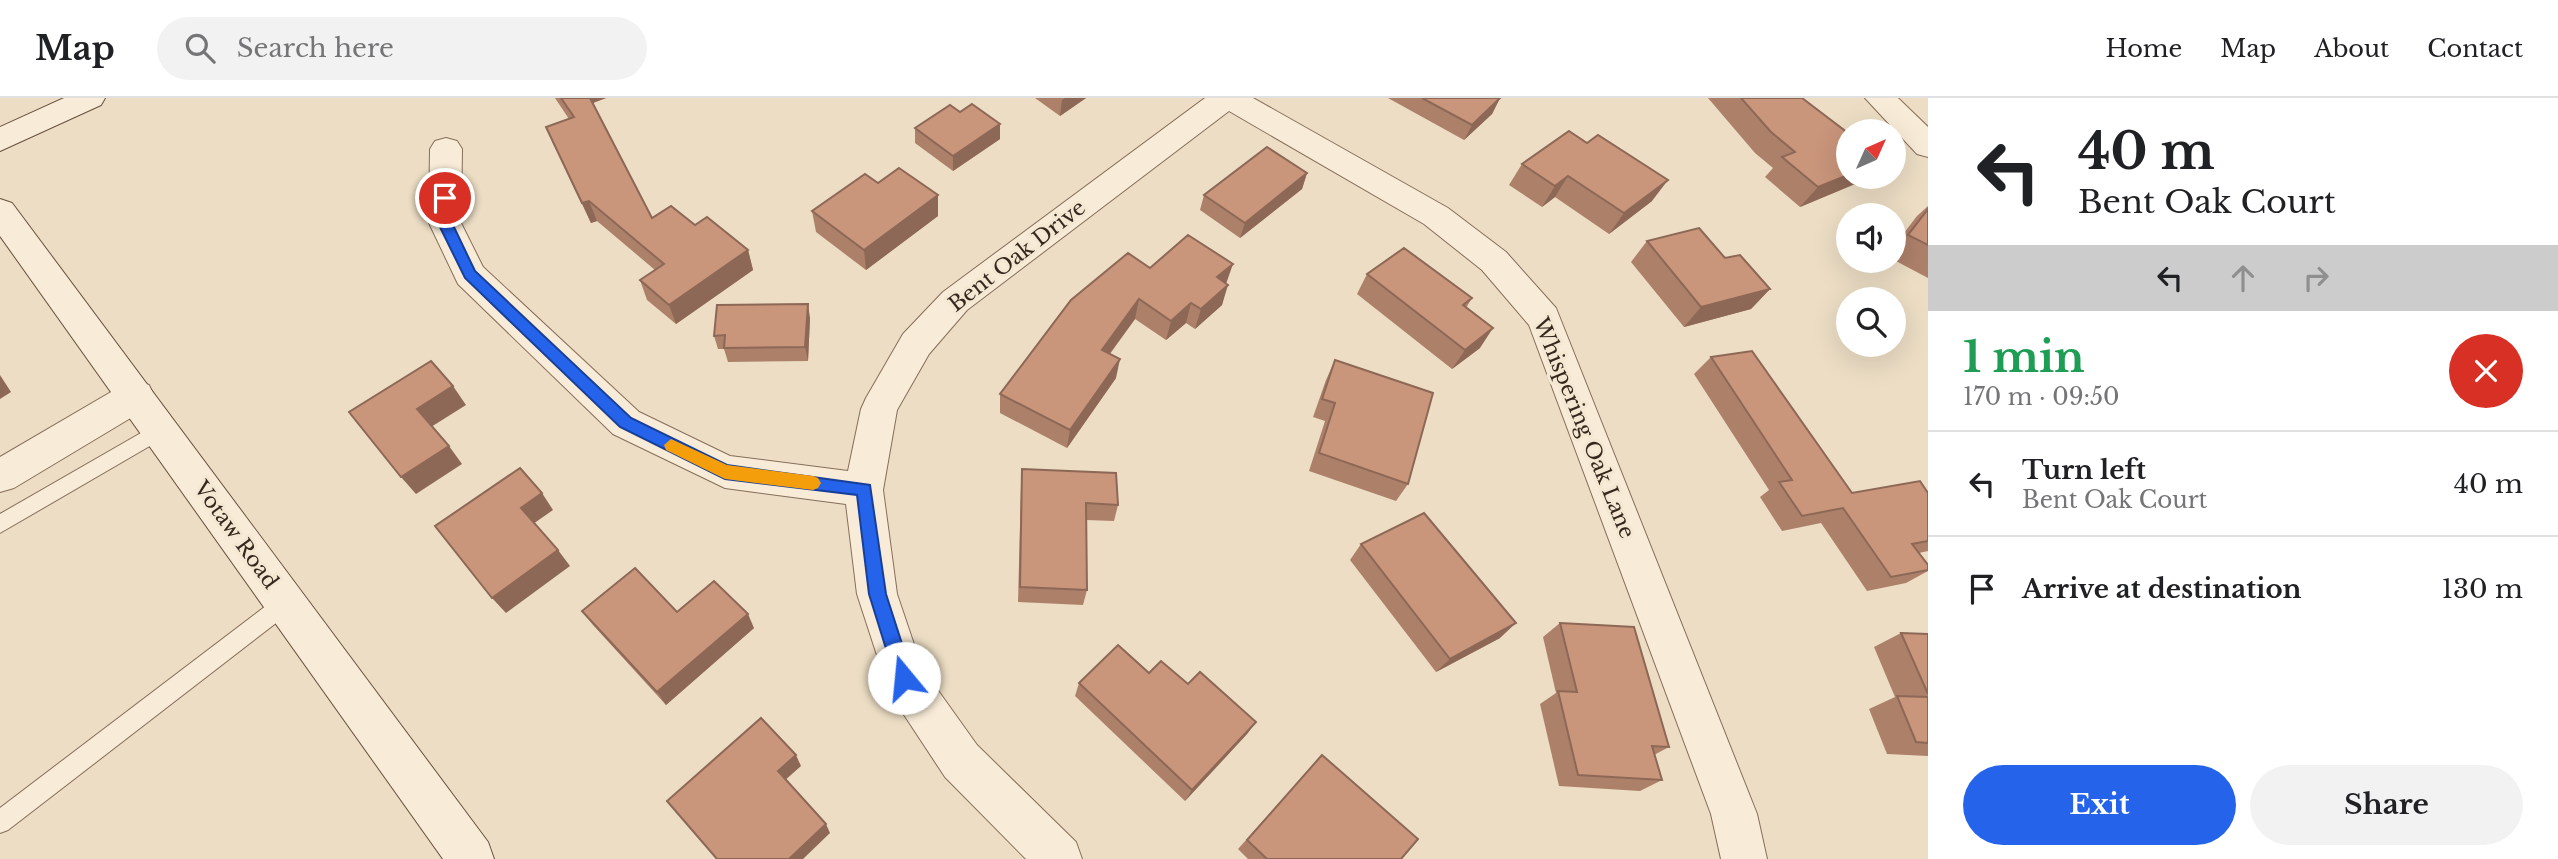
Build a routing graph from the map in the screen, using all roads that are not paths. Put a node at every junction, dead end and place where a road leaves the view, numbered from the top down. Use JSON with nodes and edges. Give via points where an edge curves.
{"nodes":[{"id":1,"x":90,"y":98,"type":"edge"},
{"id":2,"x":1228,"y":98,"type":"edge"},
{"id":3,"x":1880,"y":98,"type":"edge"},
{"id":4,"x":0,"y":140,"type":"edge"},
{"id":5,"x":1928,"y":146,"type":"edge"},
{"id":6,"x":446,"y":149,"type":"dead end"},
{"id":7,"x":0,"y":211,"type":"edge"},
{"id":8,"x":136,"y":396,"type":"junction"},
{"id":9,"x":160,"y":430,"type":"junction"},
{"id":10,"x":0,"y":476,"type":"edge"},
{"id":11,"x":864,"y":489,"type":"junction"},
{"id":12,"x":0,"y":524,"type":"edge"},
{"id":13,"x":286,"y":603,"type":"junction"},
{"id":14,"x":0,"y":822,"type":"edge"},
{"id":15,"x":471,"y":859,"type":"edge"},
{"id":16,"x":1059,"y":859,"type":"edge"},
{"id":17,"x":1744,"y":859,"type":"edge"}],
"edges":[{"from":1,"to":4,"type":"street"},
{"from":2,"to":11,"type":"street","name":"Bent Oak Drive","via":[[955,301],[916,344],[879,409]]},
{"from":2,"to":17,"type":"street","name":"Whispering Oak Lane","via":[[1436,216],[1494,261],[1544,318],[1734,814]]},
{"from":3,"to":5,"type":"street"},
{"from":6,"to":11,"type":"street","via":[[445,223],[470,275],[626,423],[725,472]]},
{"from":7,"to":8,"type":"street","name":"Votaw Road"},
{"from":8,"to":9,"type":"street","name":"Votaw Road"},
{"from":8,"to":10,"type":"street"},
{"from":9,"to":12,"type":"lane"},
{"from":9,"to":13,"type":"street","name":"Votaw Road"},
{"from":11,"to":16,"type":"street","name":"Bent Oak Drive","via":[[877,594],[904,678],[961,761]]},
{"from":13,"to":14,"type":"lane"},
{"from":13,"to":15,"type":"street","name":"Votaw Road"}]}
